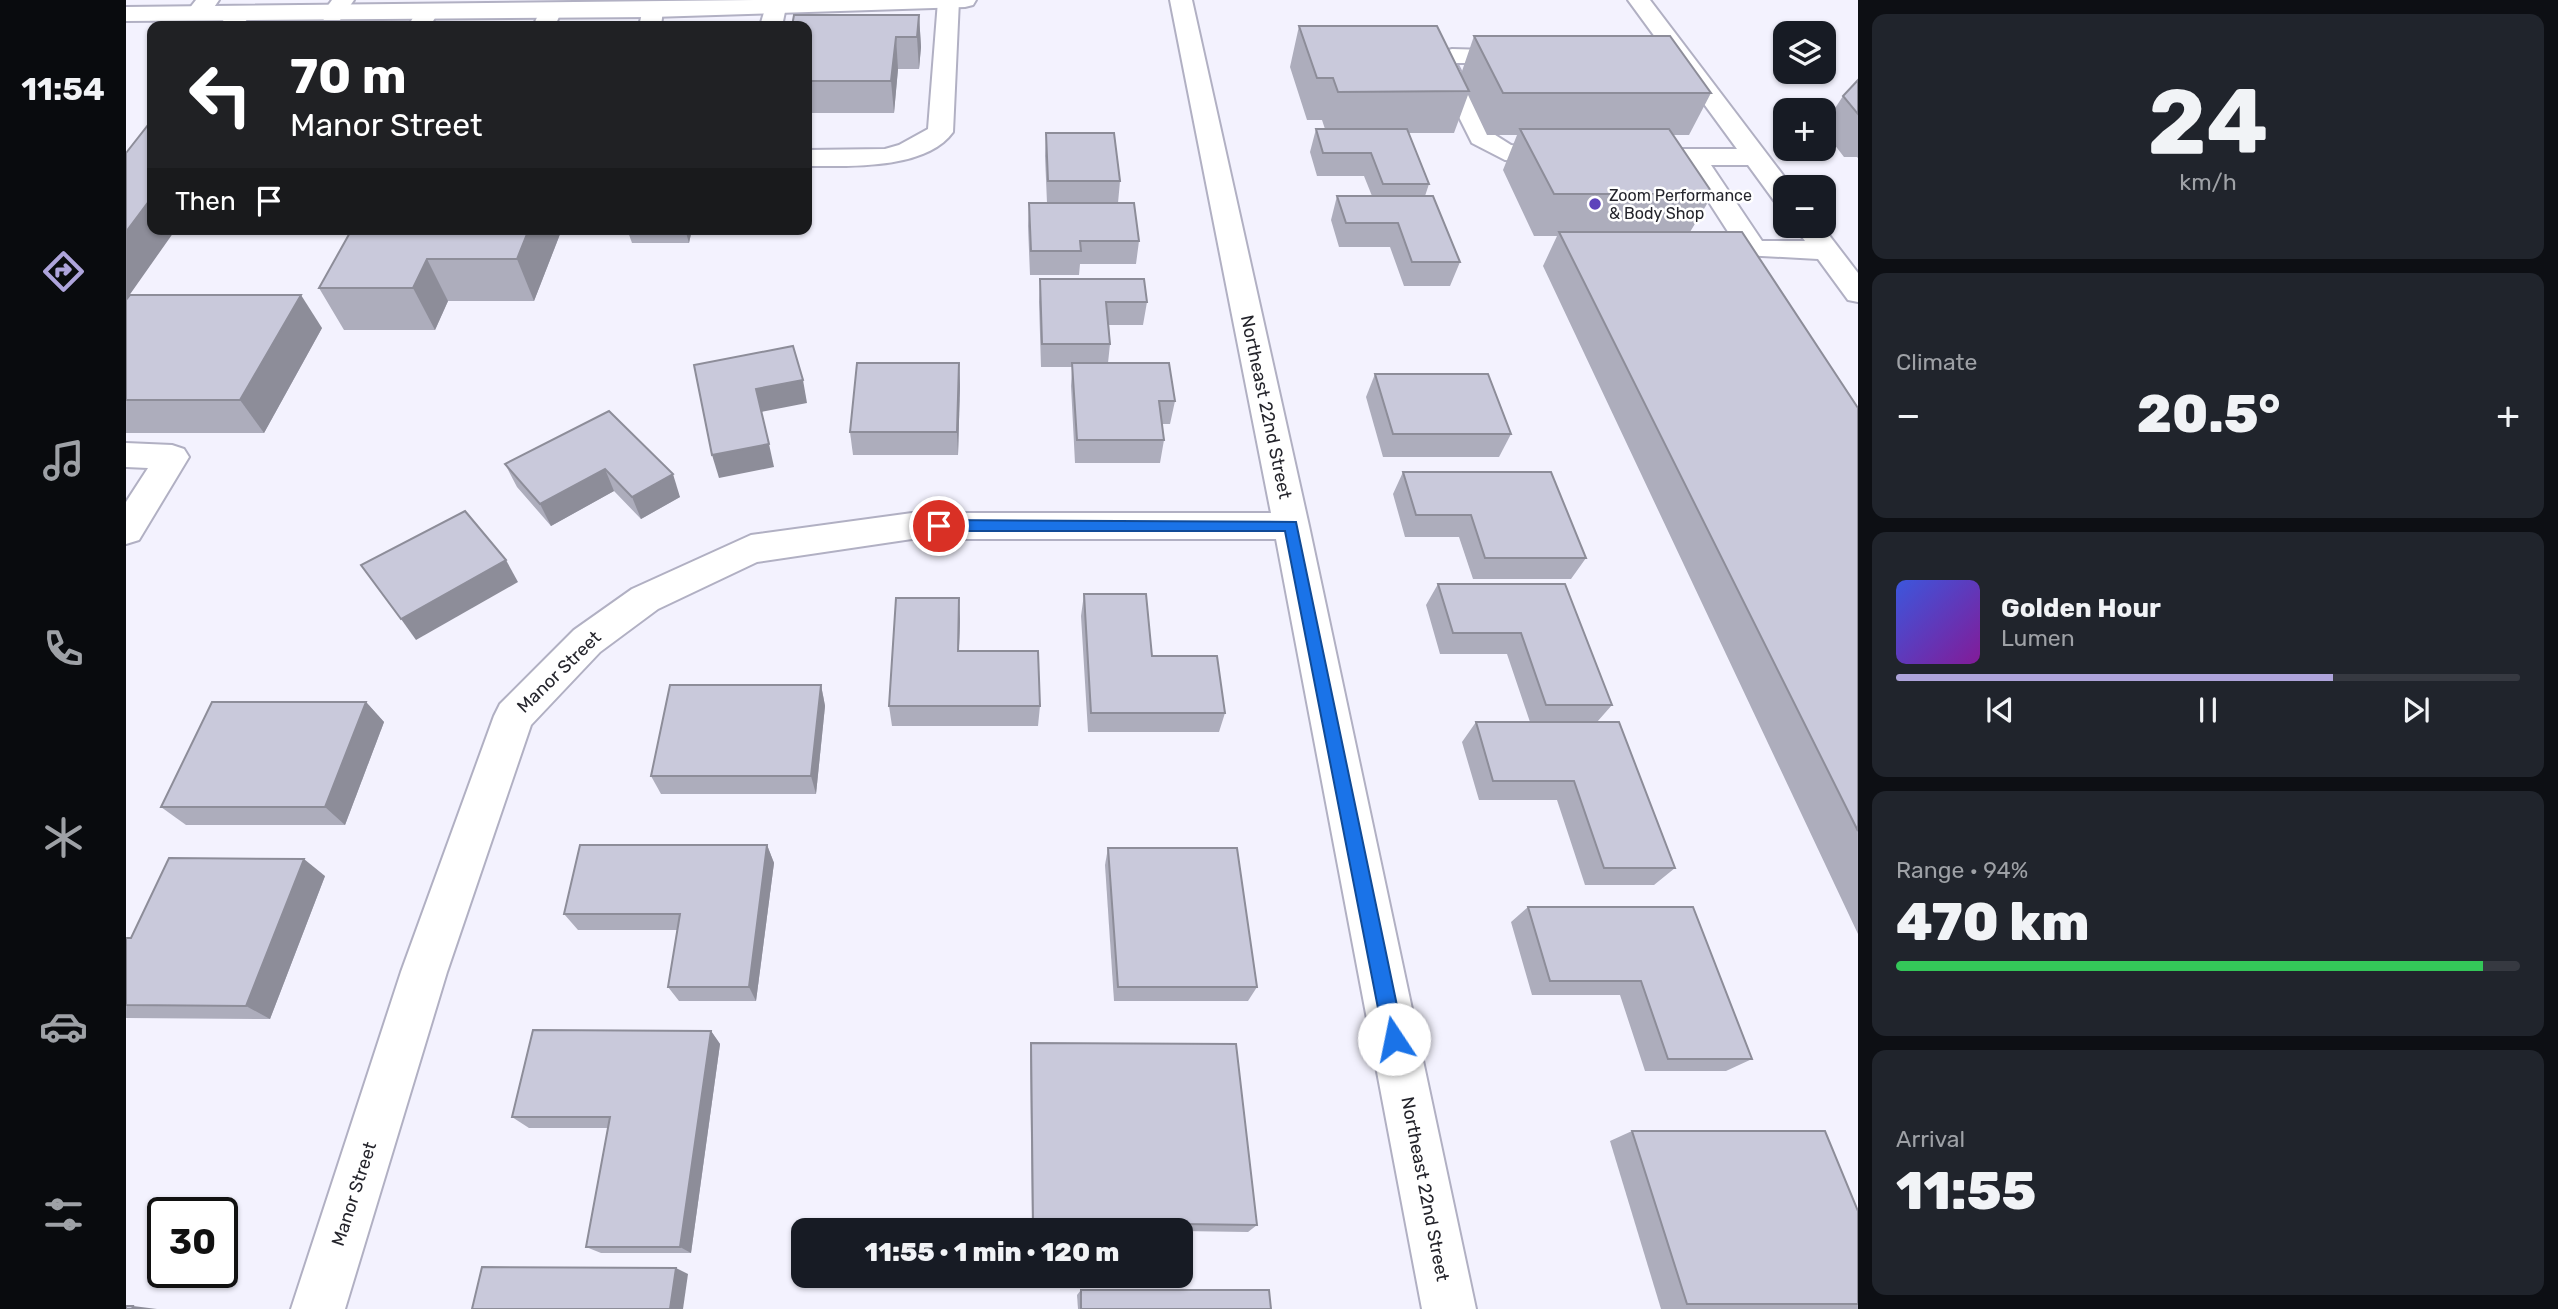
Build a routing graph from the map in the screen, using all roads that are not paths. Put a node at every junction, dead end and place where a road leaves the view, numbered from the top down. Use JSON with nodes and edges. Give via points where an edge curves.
{"nodes":[{"id":1,"x":965,"y":0,"type":"edge"},
{"id":2,"x":1181,"y":0,"type":"edge"},
{"id":3,"x":1639,"y":0,"type":"edge"},
{"id":4,"x":949,"y":1,"type":"edge"},
{"id":5,"x":202,"y":7,"type":"edge"},
{"id":6,"x":337,"y":7,"type":"edge"},
{"id":7,"x":126,"y":14,"type":"edge"},
{"id":8,"x":773,"y":17,"type":"edge"},
{"id":9,"x":651,"y":18,"type":"edge"},
{"id":10,"x":547,"y":19,"type":"edge"},
{"id":11,"x":235,"y":20,"type":"edge"},
{"id":12,"x":423,"y":20,"type":"edge"},
{"id":13,"x":1546,"y":56,"type":"edge"},
{"id":14,"x":1655,"y":57,"type":"edge"},
{"id":15,"x":1682,"y":57,"type":"junction"},
{"id":16,"x":1583,"y":157,"type":"edge"},
{"id":17,"x":1610,"y":157,"type":"edge"},
{"id":18,"x":1693,"y":157,"type":"junction"},
{"id":19,"x":1755,"y":157,"type":"junction"},
{"id":20,"x":812,"y":158,"type":"edge"},
{"id":21,"x":1773,"y":180,"type":"edge"},
{"id":22,"x":1817,"y":238,"type":"edge"},
{"id":23,"x":1832,"y":257,"type":"junction"},
{"id":24,"x":1858,"y":293,"type":"edge"},
{"id":25,"x":126,"y":455,"type":"edge"},
{"id":26,"x":1291,"y":526,"type":"junction"},
{"id":27,"x":126,"y":531,"type":"edge"},
{"id":28,"x":318,"y":1309,"type":"edge"},
{"id":29,"x":1449,"y":1309,"type":"edge"}],
"edges":[{"from":1,"to":4,"type":"street"},
{"from":2,"to":26,"type":"street","name":"Northeast 22nd Street"},
{"from":3,"to":15,"type":"street"},
{"from":4,"to":8,"type":"street"},
{"from":4,"to":20,"type":"street","via":[[940,132],[908,151],[885,157]]},
{"from":5,"to":7,"type":"street"},
{"from":5,"to":11,"type":"street"},
{"from":6,"to":11,"type":"street"},
{"from":6,"to":12,"type":"street"},
{"from":8,"to":9,"type":"street"},
{"from":9,"to":10,"type":"street"},
{"from":10,"to":12,"type":"street"},
{"from":13,"to":16,"type":"street","via":[[1442,59],[1481,138],[1505,152]]},
{"from":14,"to":15,"type":"street"},
{"from":15,"to":19,"type":"street"},
{"from":17,"to":18,"type":"street"},
{"from":18,"to":19,"type":"street"},
{"from":18,"to":23,"type":"street","via":[[1754,249]]},
{"from":19,"to":21,"type":"street"},
{"from":22,"to":23,"type":"street"},
{"from":23,"to":24,"type":"street"},
{"from":25,"to":27,"type":"street","via":[[172,457]]},
{"from":26,"to":28,"type":"street","name":"Manor Street","via":[[912,526],[751,549],[645,599],[587,642],[514,716],[424,972]]},
{"from":26,"to":29,"type":"street","name":"Northeast 22nd Street"}]}
